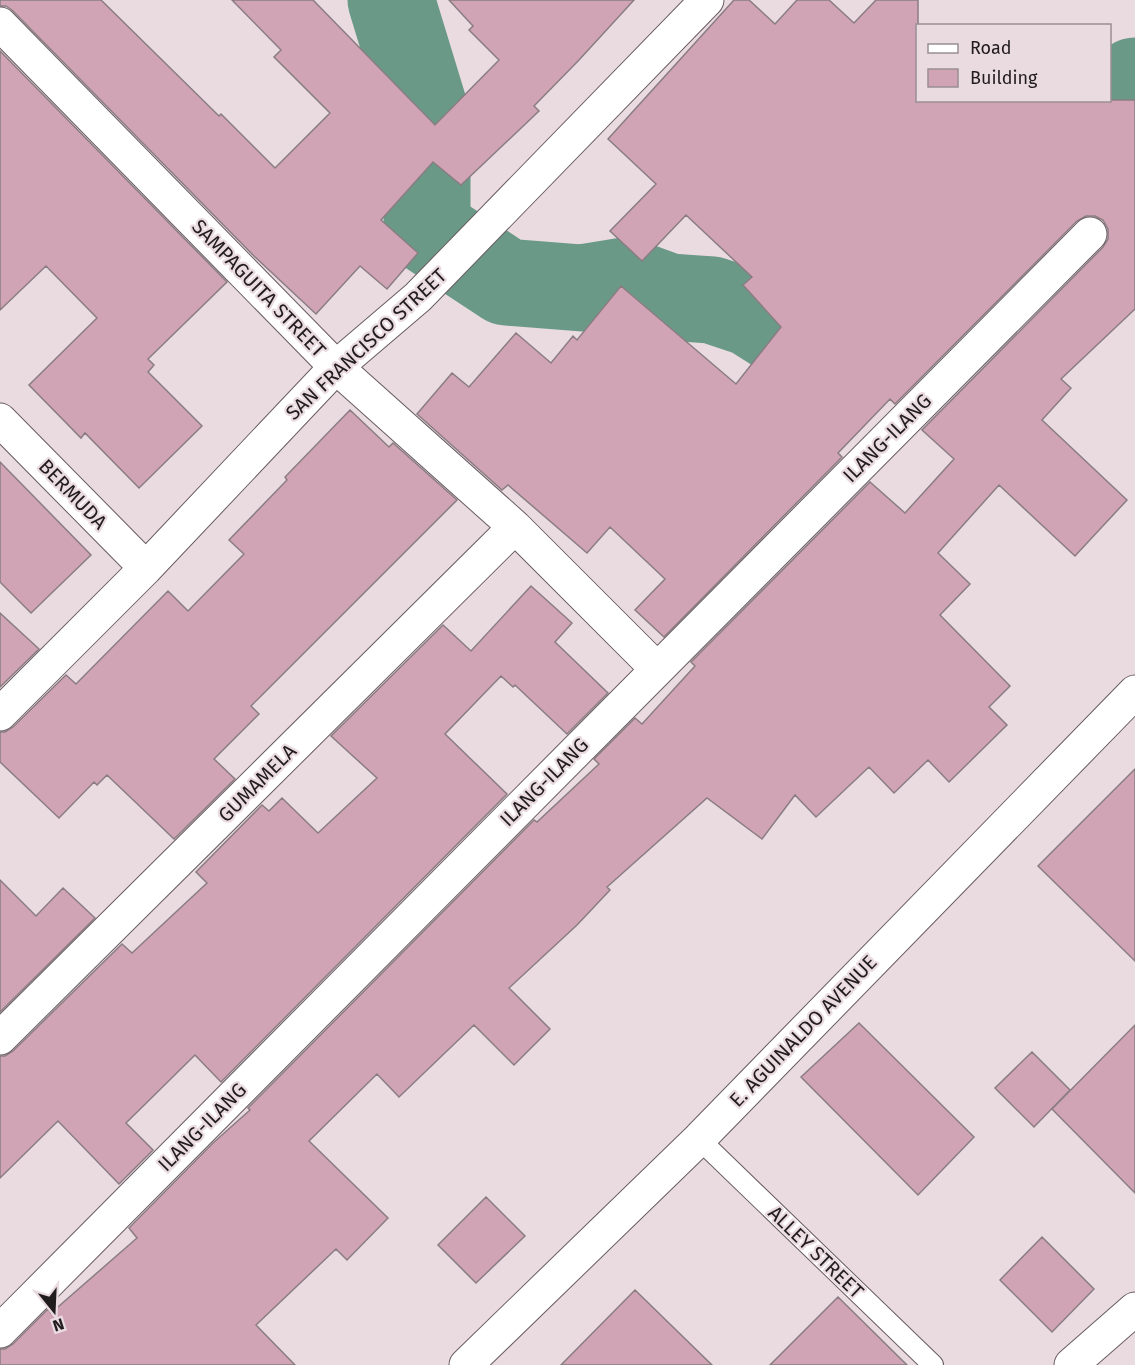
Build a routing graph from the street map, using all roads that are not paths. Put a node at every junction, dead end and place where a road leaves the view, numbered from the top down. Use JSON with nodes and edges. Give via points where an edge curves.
{"nodes":[{"id":1,"x":707,"y":0,"type":"edge"},
{"id":2,"x":0,"y":24,"type":"edge"},
{"id":3,"x":1090,"y":234,"type":"dead end"},
{"id":4,"x":336,"y":367,"type":"junction"},
{"id":5,"x":0,"y":420,"type":"edge"},
{"id":6,"x":515,"y":527,"type":"junction"},
{"id":7,"x":146,"y":568,"type":"junction"},
{"id":8,"x":657,"y":669,"type":"junction"},
{"id":9,"x":1135,"y":692,"type":"edge"},
{"id":10,"x":0,"y":714,"type":"edge"},
{"id":11,"x":0,"y":1038,"type":"edge"},
{"id":12,"x":699,"y":1139,"type":"junction"},
{"id":13,"x":1135,"y":1309,"type":"edge"},
{"id":14,"x":0,"y":1330,"type":"edge"},
{"id":15,"x":466,"y":1365,"type":"edge"},
{"id":16,"x":933,"y":1365,"type":"edge"},
{"id":17,"x":1071,"y":1365,"type":"edge"}],
"edges":[{"from":1,"to":4,"type":"street","name":"SAN FRANCISCO STREET","via":[[418,297]]},
{"from":2,"to":4,"type":"street","name":"SAMPAGUITA STREET"},
{"from":3,"to":8,"type":"street","name":"ILANG-ILANG"},
{"from":4,"to":6,"type":"street","name":"SAMPAGUITA STREET"},
{"from":4,"to":7,"type":"street","name":"SAN FRANCISCO STREET"},
{"from":5,"to":7,"type":"street","name":"BERMUDA"},
{"from":6,"to":8,"type":"street","name":"SAMPAGUITA STREET"},
{"from":6,"to":11,"type":"street","name":"GUMAMELA"},
{"from":7,"to":10,"type":"street","name":"SAN FRANCISCO STREET"},
{"from":8,"to":14,"type":"street","name":"ILANG-ILANG"},
{"from":9,"to":12,"type":"street","name":"E. AGUINALDO AVENUE"},
{"from":12,"to":15,"type":"street","name":"E. AGUINALDO AVENUE"},
{"from":12,"to":16,"type":"lane","name":"ALLEY STREET"},
{"from":13,"to":17,"type":"street"}]}
